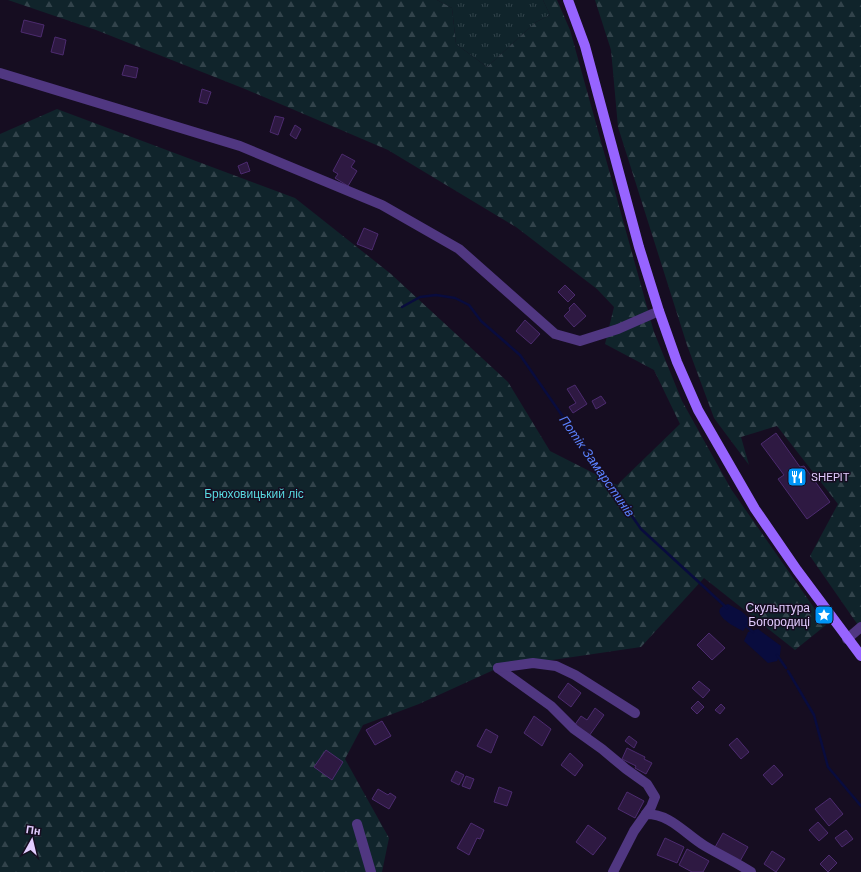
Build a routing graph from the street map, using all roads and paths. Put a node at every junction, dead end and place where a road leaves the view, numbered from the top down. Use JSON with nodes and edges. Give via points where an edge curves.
{"nodes":[{"id":1,"x":568,"y":0,"type":"edge"},
{"id":2,"x":0,"y":73,"type":"edge"},
{"id":3,"x":659,"y":311,"type":"junction"},
{"id":4,"x":861,"y":627,"type":"edge"},
{"id":5,"x":848,"y":639,"type":"junction"},
{"id":6,"x":861,"y":656,"type":"edge"},
{"id":7,"x":635,"y":713,"type":"dead end"},
{"id":8,"x":646,"y":814,"type":"junction"},
{"id":9,"x":357,"y":824,"type":"dead end"},
{"id":10,"x":371,"y":872,"type":"edge"},
{"id":11,"x":613,"y":872,"type":"edge"},
{"id":12,"x":751,"y":872,"type":"edge"}],
"edges":[{"from":1,"to":3,"type":"main road","via":[[585,46]]},
{"from":2,"to":3,"type":"street","via":[[240,146],[382,204],[459,249],[556,334],[580,341],[618,329]]},
{"from":3,"to":5,"type":"main road","via":[[698,410],[739,483],[763,522]]},
{"from":4,"to":5,"type":"street"},
{"from":5,"to":6,"type":"main road"},
{"from":7,"to":8,"type":"street","via":[[581,678],[556,666],[533,663],[498,668],[551,706],[574,729],[648,784],[655,797]]},
{"from":8,"to":11,"type":"street"},
{"from":8,"to":12,"type":"street","via":[[656,814],[677,824],[704,845]]},
{"from":9,"to":10,"type":"street"}]}
